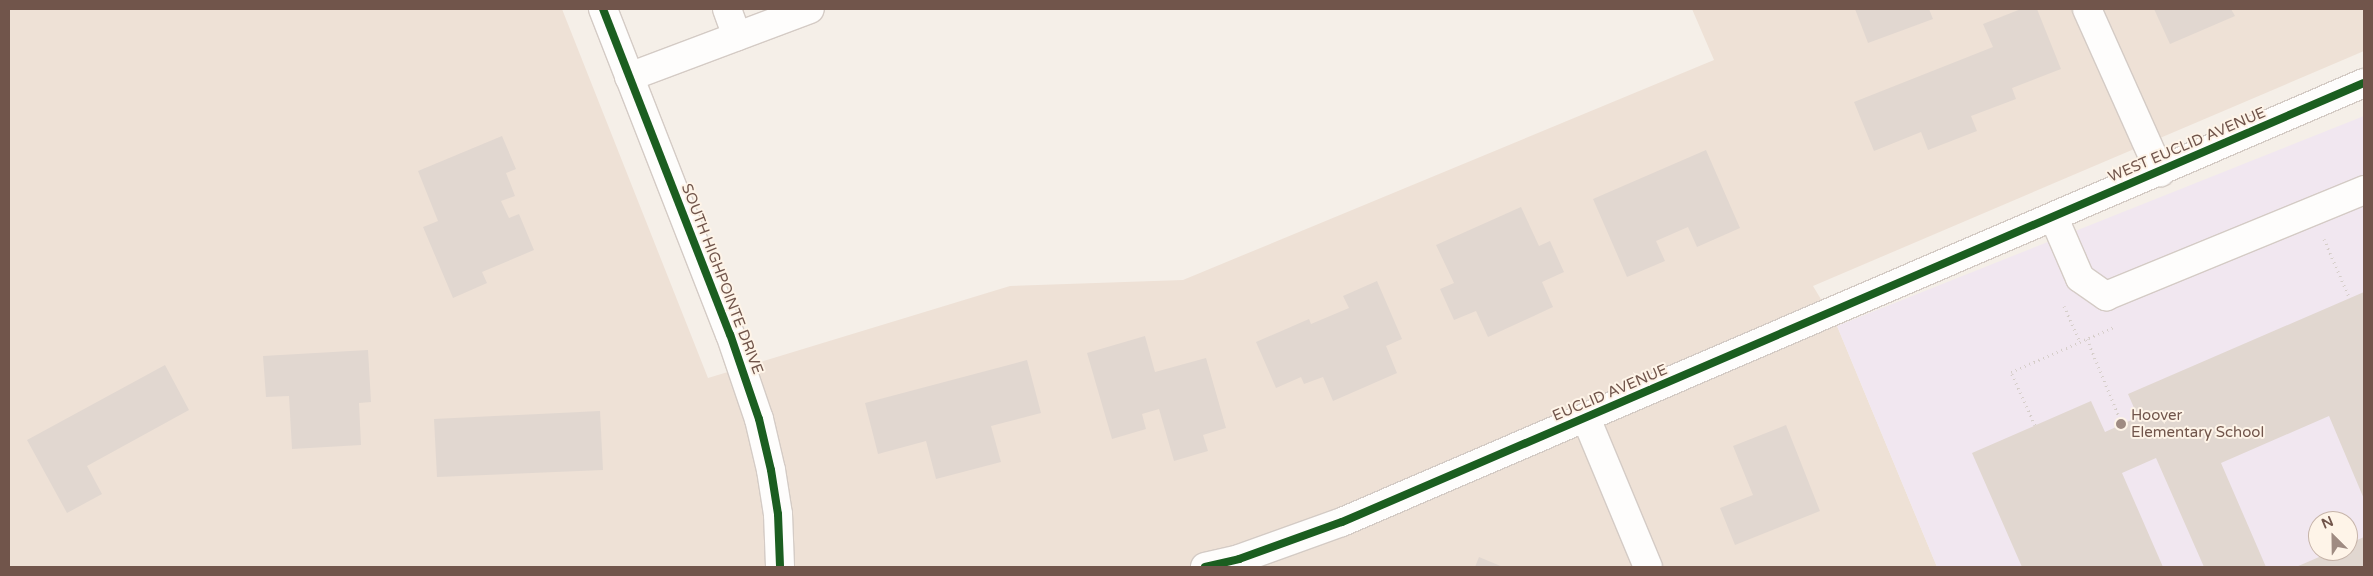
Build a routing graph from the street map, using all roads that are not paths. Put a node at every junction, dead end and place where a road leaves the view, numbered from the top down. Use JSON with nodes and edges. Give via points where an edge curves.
{"nodes":[{"id":1,"x":602,"y":9,"type":"edge"},
{"id":2,"x":727,"y":9,"type":"edge"},
{"id":3,"x":810,"y":9,"type":"edge"},
{"id":4,"x":2087,"y":9,"type":"edge"},
{"id":5,"x":737,"y":36,"type":"junction"},
{"id":6,"x":630,"y":77,"type":"junction"},
{"id":7,"x":2364,"y":83,"type":"edge"},
{"id":8,"x":2160,"y":172,"type":"junction"},
{"id":9,"x":2364,"y":190,"type":"edge"},
{"id":10,"x":2054,"y":218,"type":"junction"},
{"id":11,"x":2021,"y":232,"type":"joint"},
{"id":12,"x":1586,"y":418,"type":"junction"},
{"id":13,"x":780,"y":567,"type":"edge"},
{"id":14,"x":1205,"y":567,"type":"edge"},
{"id":15,"x":1648,"y":567,"type":"edge"}],
"edges":[{"from":1,"to":6,"type":"street","name":"SOUTH HIGHPOINTE DRIVE"},
{"from":2,"to":5,"type":"street"},
{"from":3,"to":5,"type":"street"},
{"from":4,"to":8,"type":"street"},
{"from":5,"to":6,"type":"street"},
{"from":6,"to":13,"type":"street","name":"SOUTH HIGHPOINTE DRIVE","via":[[730,334],[759,419],[778,514]]},
{"from":7,"to":8,"type":"street","name":"WEST EUCLID AVENUE"},
{"from":8,"to":10,"type":"street","name":"WEST EUCLID AVENUE"},
{"from":9,"to":10,"type":"street","via":[[2106,296],[2080,278]]},
{"from":10,"to":11,"type":"street","name":"WEST EUCLID AVENUE"},
{"from":11,"to":12,"type":"street","name":"EUCLID AVENUE"},
{"from":12,"to":14,"type":"street","name":"EUCLID AVENUE","via":[[1342,522],[1239,559]]},
{"from":12,"to":15,"type":"street"}]}
